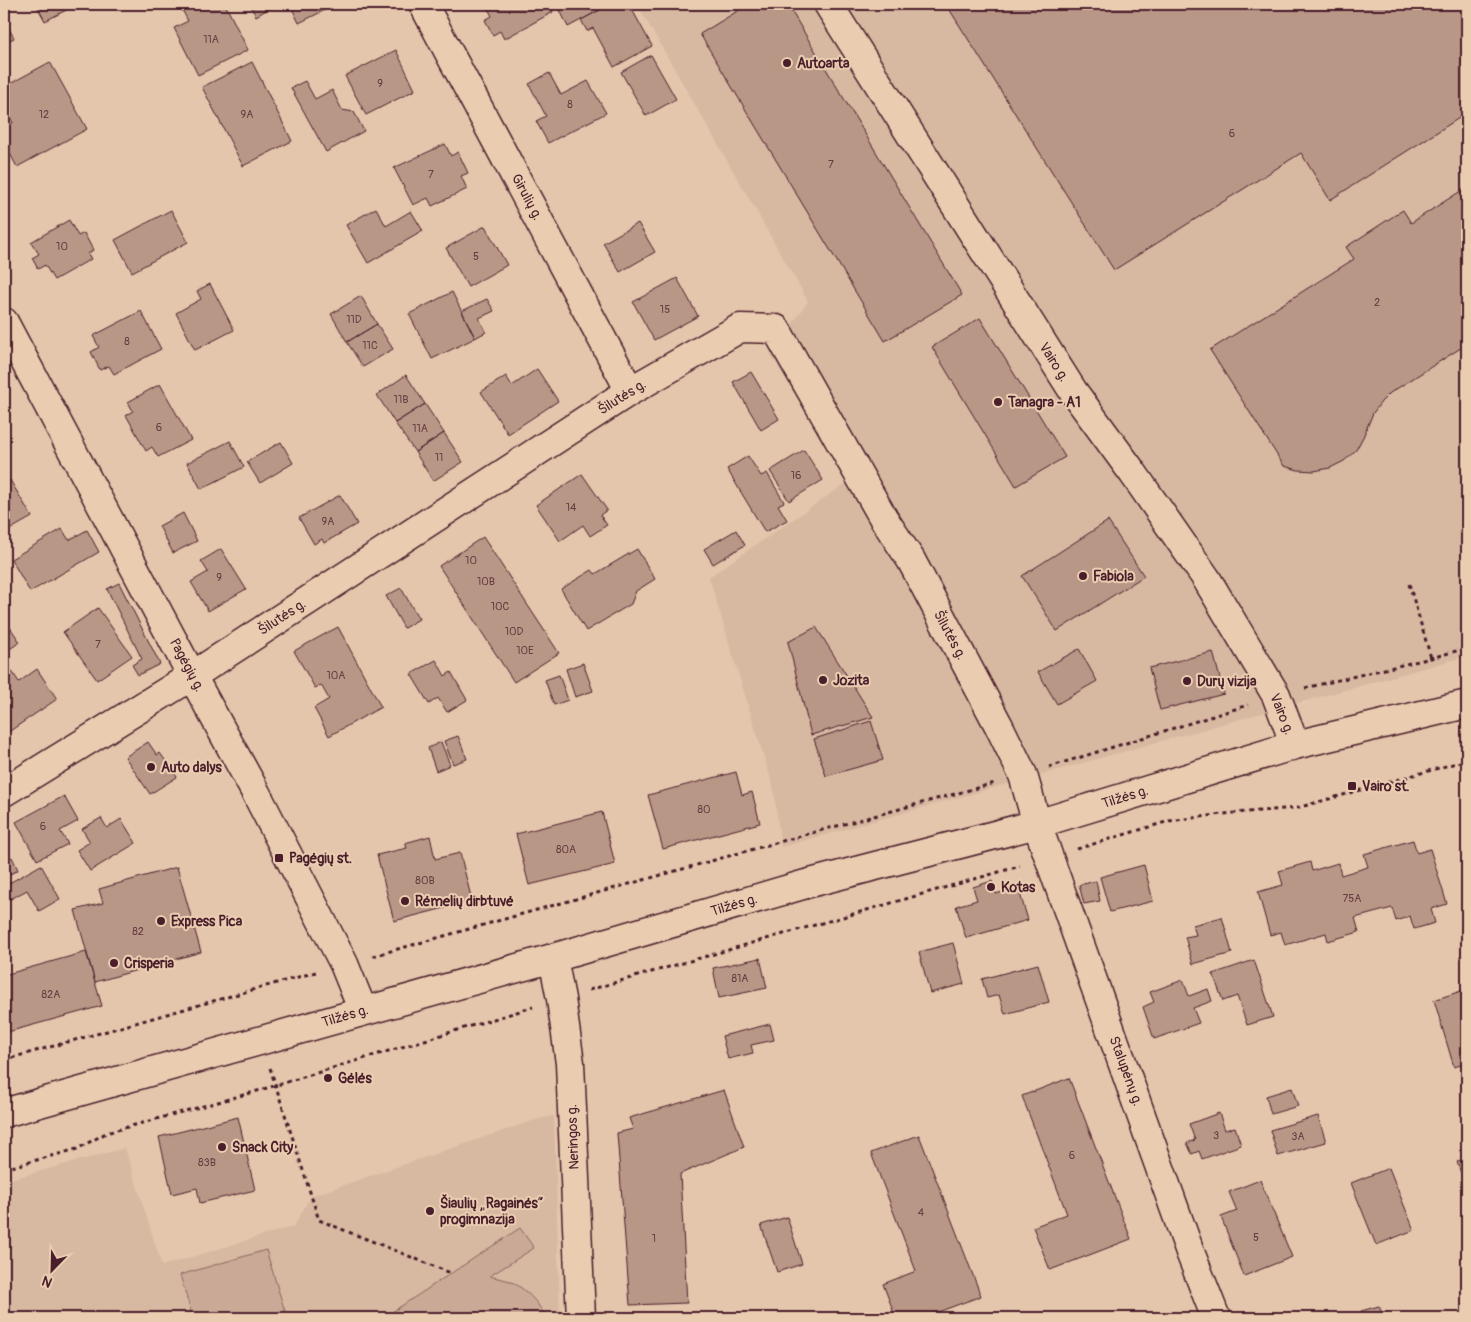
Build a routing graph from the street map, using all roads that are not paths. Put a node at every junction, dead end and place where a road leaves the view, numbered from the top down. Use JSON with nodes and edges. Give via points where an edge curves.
{"nodes":[{"id":1,"x":423,"y":4,"type":"edge"},
{"id":2,"x":828,"y":4,"type":"edge"},
{"id":3,"x":4,"y":322,"type":"edge"},
{"id":4,"x":630,"y":391,"type":"junction"},
{"id":5,"x":192,"y":676,"type":"junction"},
{"id":6,"x":1466,"y":708,"type":"edge"},
{"id":7,"x":1295,"y":745,"type":"junction"},
{"id":8,"x":4,"y":792,"type":"edge"},
{"id":9,"x":1037,"y":824,"type":"junction"},
{"id":10,"x":553,"y":958,"type":"junction"},
{"id":11,"x":363,"y":1011,"type":"junction"},
{"id":12,"x":4,"y":1113,"type":"edge"},
{"id":13,"x":581,"y":1318,"type":"edge"},
{"id":14,"x":1216,"y":1318,"type":"edge"}],
"edges":[{"from":1,"to":4,"type":"main road","name":"Girulių g."},
{"from":2,"to":7,"type":"main road","name":"Vairo g.","via":[[1073,392],[1206,578],[1276,695]]},
{"from":3,"to":5,"type":"main road","name":"Pagėgių g."},
{"from":4,"to":5,"type":"main road","name":"Šilutės g."},
{"from":4,"to":9,"type":"main road","name":"Šilutės g.","via":[[740,328],[776,329],[884,519],[911,560],[1023,775]]},
{"from":5,"to":8,"type":"main road","name":"Šilutės g."},
{"from":5,"to":11,"type":"main road","name":"Pagėgių g.","via":[[344,964]]},
{"from":6,"to":7,"type":"main road","name":"Tilžės g."},
{"from":7,"to":9,"type":"main road","name":"Tilžės g."},
{"from":9,"to":10,"type":"main road","name":"Tilžės g.","via":[[806,884]]},
{"from":9,"to":14,"type":"main road","name":"Stalupėnų g."},
{"from":10,"to":11,"type":"main road","name":"Tilžės g."},
{"from":10,"to":13,"type":"main road","name":"Neringos g.","via":[[570,1063]]},
{"from":11,"to":12,"type":"main road","name":"Tilžės g."}]}
